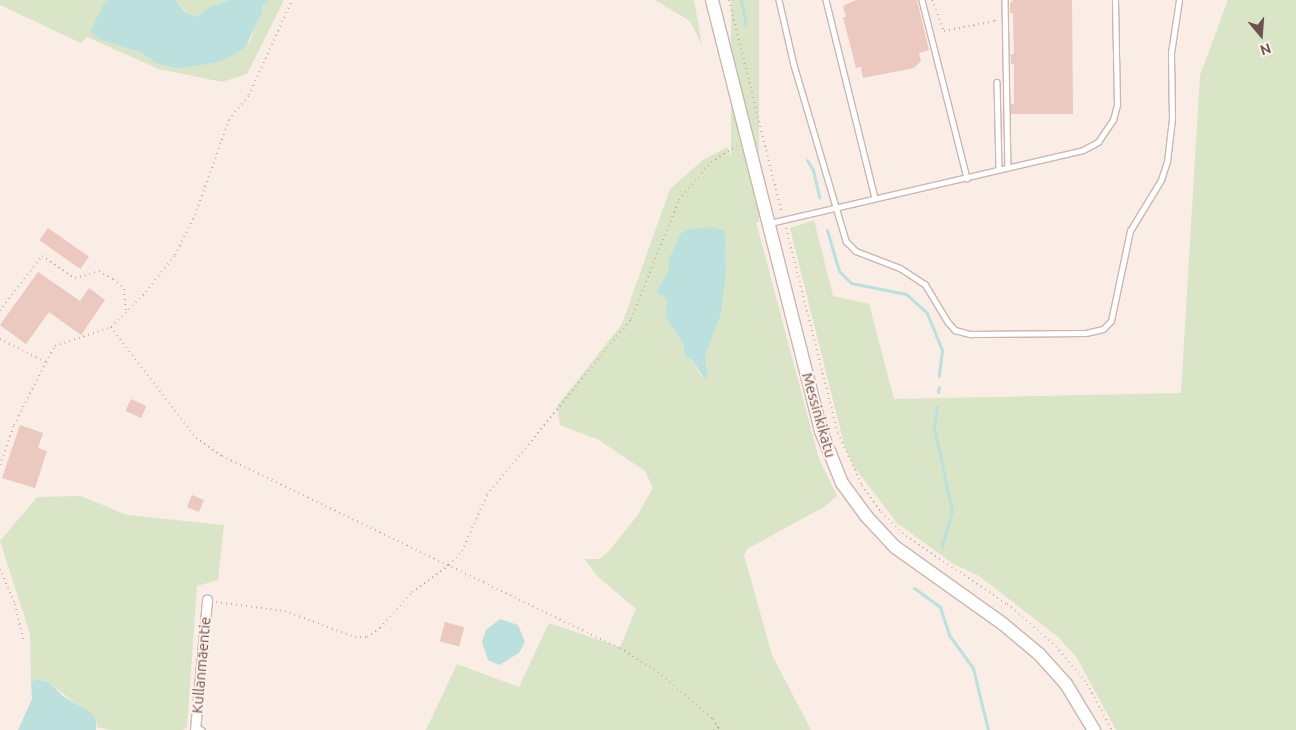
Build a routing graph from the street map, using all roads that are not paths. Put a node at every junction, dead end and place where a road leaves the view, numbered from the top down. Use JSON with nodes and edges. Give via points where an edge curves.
{"nodes":[{"id":1,"x":712,"y":0,"type":"edge"},
{"id":2,"x":779,"y":0,"type":"edge"},
{"id":3,"x":826,"y":0,"type":"edge"},
{"id":4,"x":922,"y":0,"type":"edge"},
{"id":5,"x":1005,"y":0,"type":"edge"},
{"id":6,"x":1115,"y":0,"type":"edge"},
{"id":7,"x":1180,"y":0,"type":"edge"},
{"id":8,"x":997,"y":82,"type":"dead end"},
{"id":9,"x":1008,"y":167,"type":"junction"},
{"id":10,"x":999,"y":169,"type":"junction"},
{"id":11,"x":967,"y":178,"type":"junction"},
{"id":12,"x":876,"y":198,"type":"junction"},
{"id":13,"x":836,"y":208,"type":"junction"},
{"id":14,"x":768,"y":224,"type":"junction"},
{"id":15,"x":207,"y":600,"type":"road end"},
{"id":16,"x":197,"y":729,"type":"edge"},
{"id":17,"x":1094,"y":730,"type":"edge"}],
"edges":[{"from":1,"to":14,"type":"street","name":"Messinkikatu"},
{"from":2,"to":13,"type":"lane"},
{"from":3,"to":12,"type":"lane"},
{"from":4,"to":11,"type":"lane"},
{"from":5,"to":9,"type":"lane"},
{"from":6,"to":9,"type":"lane","via":[[1117,105],[1113,120],[1098,142],[1083,150]]},
{"from":7,"to":13,"type":"lane","via":[[1171,53],[1172,119],[1167,162],[1161,180],[1130,231],[1115,314],[1103,329],[1071,334],[962,333],[948,322],[925,284],[900,268],[866,256],[850,246],[843,235]]},
{"from":8,"to":10,"type":"lane"},
{"from":9,"to":10,"type":"lane"},
{"from":10,"to":11,"type":"lane"},
{"from":11,"to":12,"type":"lane"},
{"from":12,"to":13,"type":"lane"},
{"from":13,"to":14,"type":"lane"},
{"from":14,"to":17,"type":"street","name":"Messinkikatu","via":[[821,431],[842,483],[890,543],[1003,624],[1039,654],[1066,684]]},
{"from":15,"to":16,"type":"street","name":"Kullanmäentie"}]}
